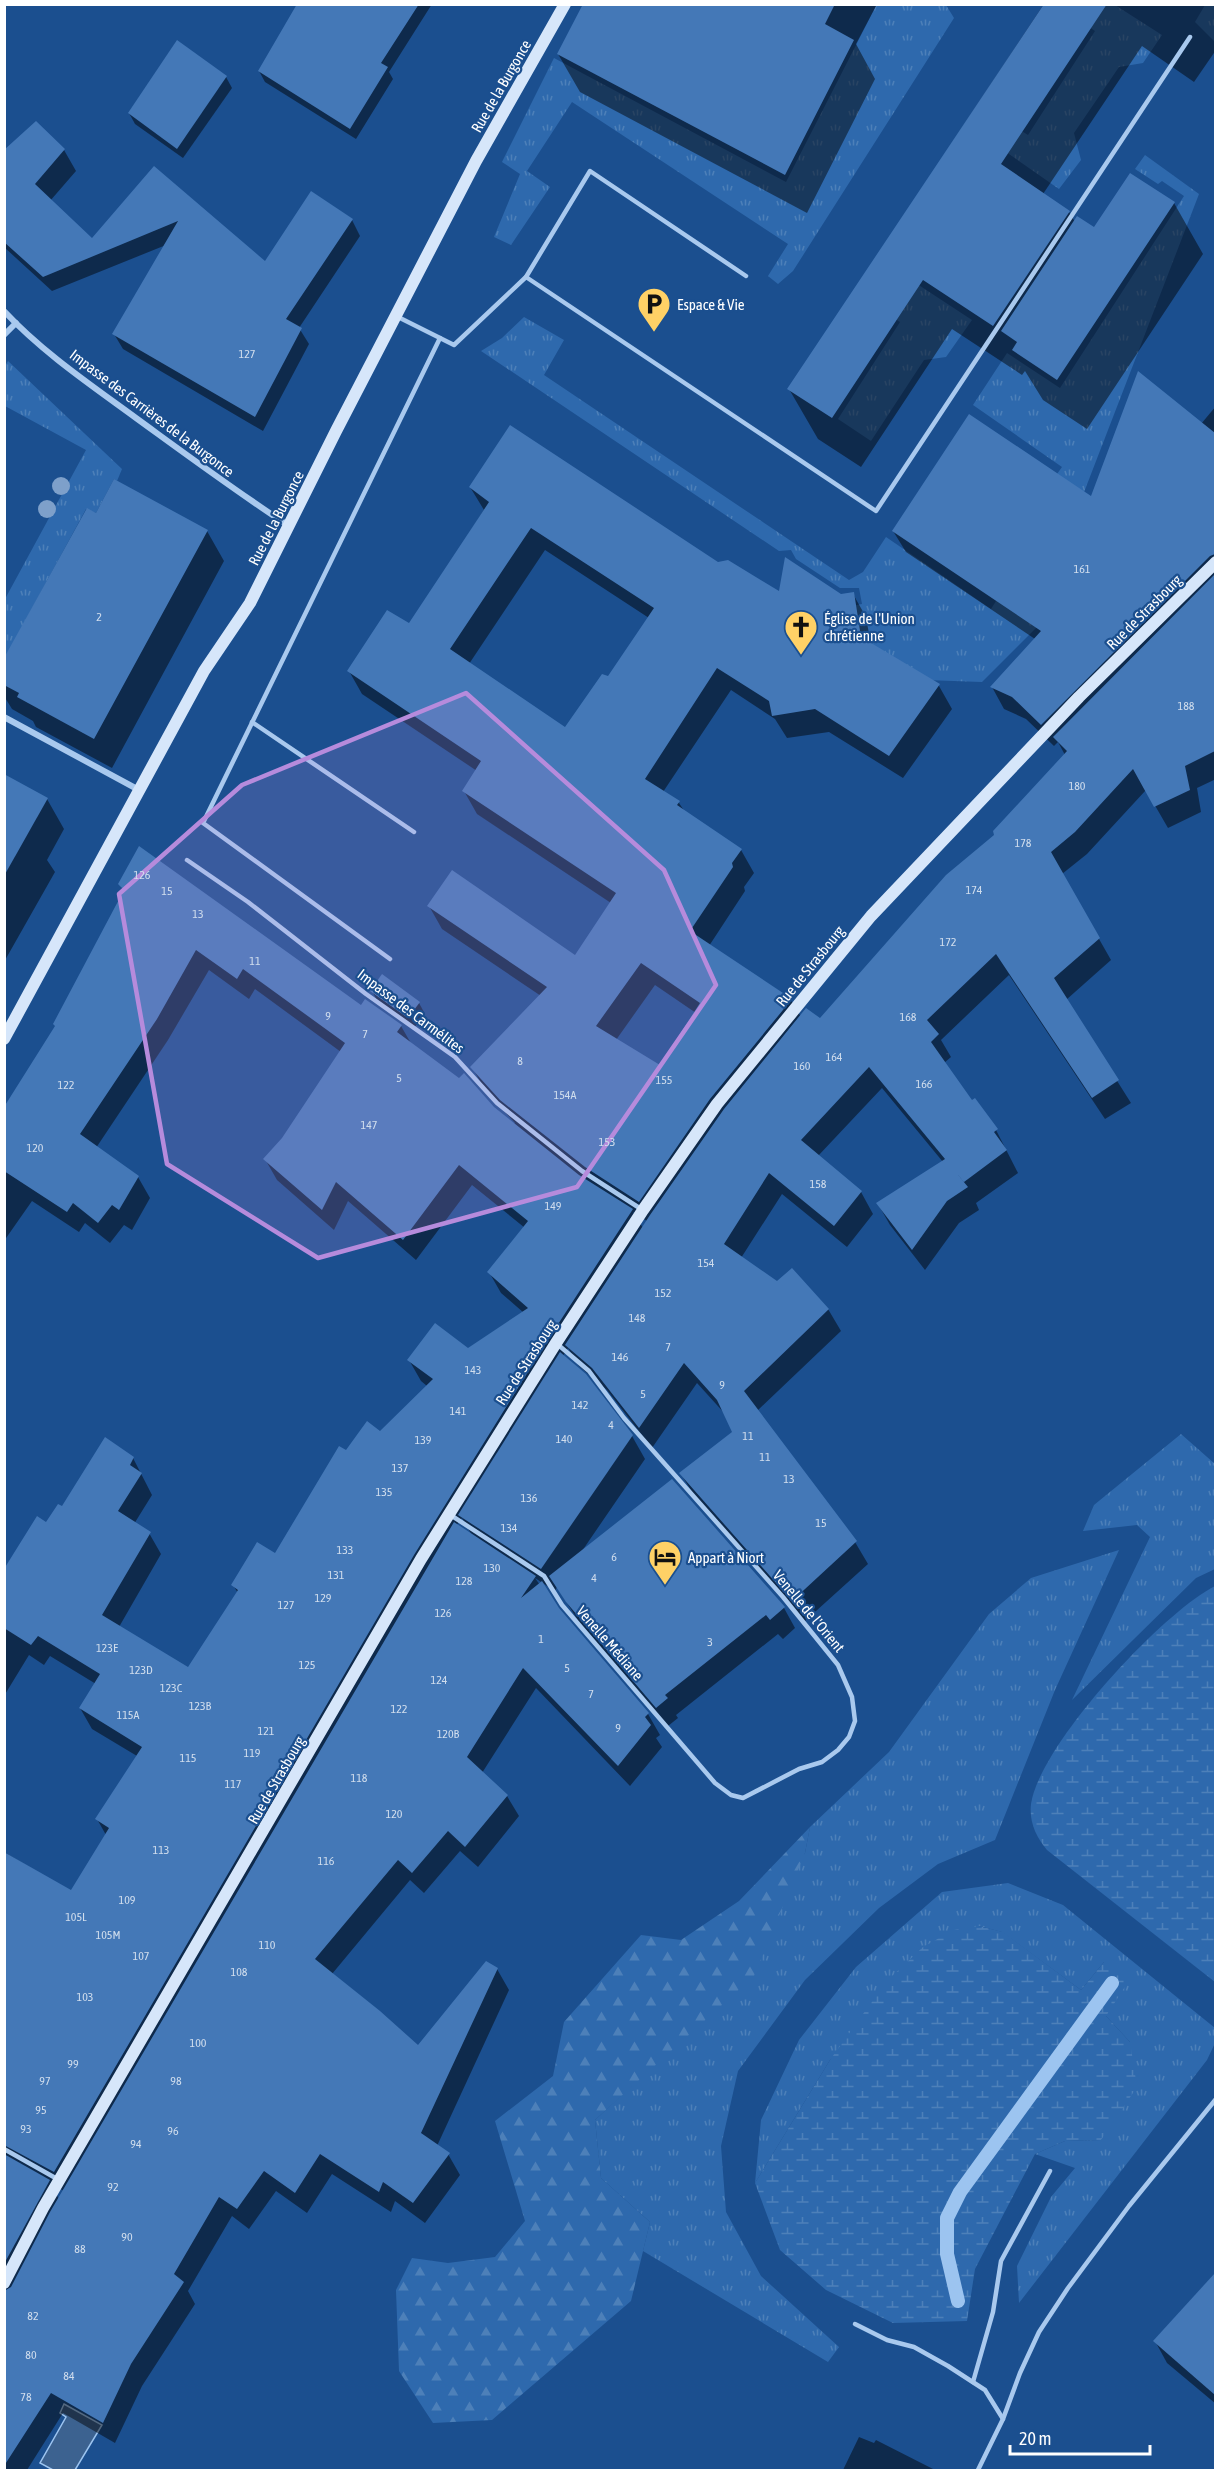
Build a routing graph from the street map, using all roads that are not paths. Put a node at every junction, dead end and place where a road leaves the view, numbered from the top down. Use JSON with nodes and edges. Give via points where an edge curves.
{"nodes":[{"id":1,"x":565,"y":4,"type":"edge"},
{"id":2,"x":1190,"y":37,"type":"dead end"},
{"id":3,"x":746,"y":276,"type":"dead end"},
{"id":4,"x":526,"y":277,"type":"junction"},
{"id":5,"x":4,"y":311,"type":"edge"},
{"id":6,"x":395,"y":316,"type":"junction"},
{"id":7,"x":16,"y":323,"type":"junction"},
{"id":8,"x":4,"y":334,"type":"edge"},
{"id":9,"x":440,"y":338,"type":"junction"},
{"id":10,"x":290,"y":527,"type":"junction"},
{"id":11,"x":1215,"y":562,"type":"edge"},
{"id":12,"x":4,"y":717,"type":"edge"},
{"id":13,"x":252,"y":722,"type":"junction"},
{"id":14,"x":140,"y":790,"type":"junction"},
{"id":15,"x":414,"y":832,"type":"dead end"},
{"id":16,"x":187,"y":860,"type":"dead end"},
{"id":17,"x":390,"y":959,"type":"dead end"},
{"id":18,"x":4,"y":1039,"type":"edge"},
{"id":19,"x":643,"y":1210,"type":"junction"},
{"id":20,"x":556,"y":1343,"type":"junction"},
{"id":21,"x":449,"y":1514,"type":"junction"},
{"id":22,"x":743,"y":1798,"type":"joint"},
{"id":23,"x":1215,"y":2099,"type":"edge"},
{"id":24,"x":4,"y":2148,"type":"edge"},
{"id":25,"x":1050,"y":2171,"type":"dead end"},
{"id":26,"x":60,"y":2180,"type":"junction"},
{"id":27,"x":4,"y":2283,"type":"edge"},
{"id":28,"x":855,"y":2324,"type":"dead end"},
{"id":29,"x":973,"y":2382,"type":"junction"},
{"id":30,"x":1003,"y":2419,"type":"junction"},
{"id":31,"x":978,"y":2470,"type":"edge"}],
"edges":[{"from":1,"to":6,"type":"street","name":"Rue de la Burgonce","via":[[476,160]]},
{"from":2,"to":4,"type":"lane","via":[[876,511]]},
{"from":3,"to":4,"type":"lane","via":[[590,171]]},
{"from":4,"to":9,"type":"lane","via":[[454,345]]},
{"from":5,"to":7,"type":"street","name":"Impasse des Carrières de la Burgonce"},
{"from":6,"to":9,"type":"lane"},
{"from":6,"to":10,"type":"street","name":"Rue de la Burgonce"},
{"from":7,"to":8,"type":"street"},
{"from":7,"to":10,"type":"street","name":"Impasse des Carrières de la Burgonce","via":[[84,380]]},
{"from":9,"to":13,"type":"lane"},
{"from":10,"to":14,"type":"street","name":"Rue de la Burgonce","via":[[250,603],[204,671]]},
{"from":11,"to":19,"type":"street","name":"Rue de Strasbourg","via":[[1079,697],[871,916],[717,1104]]},
{"from":12,"to":14,"type":"street"},
{"from":13,"to":15,"type":"lane"},
{"from":13,"to":17,"type":"lane","via":[[203,823]]},
{"from":14,"to":18,"type":"street","name":"Rue de la Burgonce"},
{"from":16,"to":19,"type":"lane","name":"Impasse des Carmélites","via":[[455,1057],[497,1103],[582,1171]]},
{"from":19,"to":20,"type":"street","name":"Rue de Strasbourg"},
{"from":20,"to":21,"type":"street","name":"Rue de Strasbourg"},
{"from":20,"to":22,"type":"lane","name":"Venelle de l'Orient","via":[[589,1371],[624,1418],[783,1597],[838,1665],[852,1697],[855,1721],[838,1750],[822,1762],[799,1769]]},
{"from":21,"to":22,"type":"lane","name":"Venelle Médiane","via":[[544,1576],[562,1605],[701,1767],[731,1795]]},
{"from":21,"to":26,"type":"street","name":"Rue de Strasbourg"},
{"from":23,"to":30,"type":"lane","via":[[1056,2305],[1029,2352]]},
{"from":24,"to":26,"type":"lane"},
{"from":25,"to":29,"type":"lane","via":[[1001,2261],[993,2312]]},
{"from":26,"to":27,"type":"street","name":"Rue de Strasbourg"},
{"from":28,"to":29,"type":"lane","via":[[887,2340],[914,2347]]},
{"from":29,"to":30,"type":"lane","via":[[985,2390]]},
{"from":30,"to":31,"type":"lane"}]}
